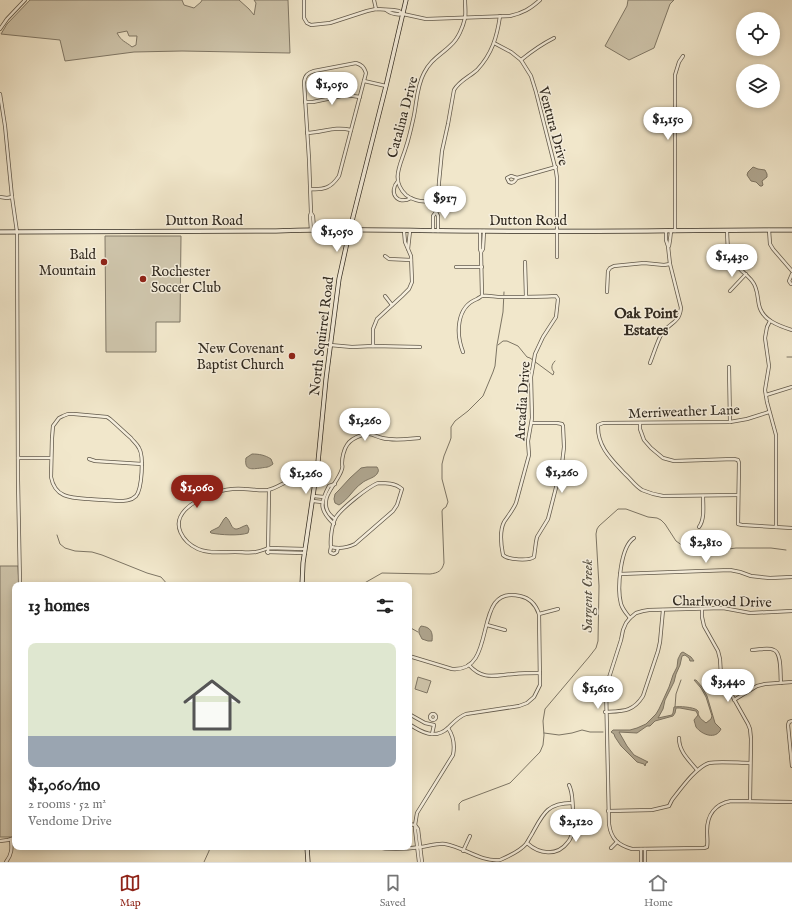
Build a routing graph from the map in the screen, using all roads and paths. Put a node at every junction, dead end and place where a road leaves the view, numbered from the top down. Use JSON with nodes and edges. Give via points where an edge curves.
{"nodes":[{"id":1,"x":25,"y":0,"type":"edge"},
{"id":2,"x":304,"y":0,"type":"edge"},
{"id":3,"x":374,"y":0,"type":"edge"},
{"id":4,"x":406,"y":0,"type":"edge"},
{"id":5,"x":465,"y":0,"type":"edge"},
{"id":6,"x":540,"y":0,"type":"edge"},
{"id":7,"x":376,"y":9,"type":"junction"},
{"id":8,"x":404,"y":14,"type":"junction"},
{"id":9,"x":500,"y":16,"type":"junction"},
{"id":10,"x":466,"y":18,"type":"junction"},
{"id":11,"x":0,"y":29,"type":"edge"},
{"id":12,"x":554,"y":38,"type":"dead end"},
{"id":13,"x":494,"y":42,"type":"junction"},
{"id":14,"x":683,"y":56,"type":"dead end"},
{"id":15,"x":521,"y":60,"type":"junction"},
{"id":16,"x":364,"y":81,"type":"junction"},
{"id":17,"x":386,"y":86,"type":"junction"},
{"id":18,"x":0,"y":94,"type":"edge"},
{"id":19,"x":360,"y":97,"type":"junction"},
{"id":20,"x":305,"y":102,"type":"junction"},
{"id":21,"x":352,"y":130,"type":"junction"},
{"id":22,"x":307,"y":133,"type":"junction"},
{"id":23,"x":556,"y":167,"type":"junction"},
{"id":24,"x":517,"y":178,"type":"dead end"},
{"id":25,"x":398,"y":181,"type":"junction"},
{"id":26,"x":310,"y":189,"type":"junction"},
{"id":27,"x":0,"y":197,"type":"edge"},
{"id":28,"x":12,"y":197,"type":"junction"},
{"id":29,"x":411,"y":198,"type":"junction"},
{"id":30,"x":438,"y":201,"type":"junction"},
{"id":31,"x":436,"y":212,"type":"junction"},
{"id":32,"x":350,"y":229,"type":"junction"},
{"id":33,"x":312,"y":230,"type":"junction"},
{"id":34,"x":769,"y":230,"type":"junction"},
{"id":35,"x":792,"y":230,"type":"edge"},
{"id":36,"x":404,"y":231,"type":"junction"},
{"id":37,"x":410,"y":231,"type":"junction"},
{"id":38,"x":432,"y":231,"type":"junction"},
{"id":39,"x":438,"y":231,"type":"junction"},
{"id":40,"x":557,"y":231,"type":"junction"},
{"id":41,"x":668,"y":231,"type":"junction"},
{"id":42,"x":675,"y":231,"type":"junction"},
{"id":43,"x":727,"y":231,"type":"junction"},
{"id":44,"x":0,"y":232,"type":"edge"},
{"id":45,"x":17,"y":232,"type":"junction"},
{"id":46,"x":482,"y":232,"type":"junction"},
{"id":47,"x":666,"y":240,"type":"junction"},
{"id":48,"x":670,"y":240,"type":"junction"},
{"id":49,"x":668,"y":246,"type":"junction"},
{"id":50,"x":408,"y":249,"type":"junction"},
{"id":51,"x":385,"y":256,"type":"dead end"},
{"id":52,"x":557,"y":258,"type":"dead end"},
{"id":53,"x":411,"y":260,"type":"junction"},
{"id":54,"x":526,"y":262,"type":"dead end"},
{"id":55,"x":670,"y":264,"type":"junction"},
{"id":56,"x":456,"y":267,"type":"dead end"},
{"id":57,"x":482,"y":267,"type":"junction"},
{"id":58,"x":792,"y":270,"type":"edge"},
{"id":59,"x":746,"y":274,"type":"junction"},
{"id":60,"x":792,"y":274,"type":"edge"},
{"id":61,"x":792,"y":284,"type":"edge"},
{"id":62,"x":730,"y":291,"type":"dead end"},
{"id":63,"x":607,"y":292,"type":"dead end"},
{"id":64,"x":385,"y":296,"type":"dead end"},
{"id":65,"x":482,"y":296,"type":"junction"},
{"id":66,"x":526,"y":297,"type":"junction"},
{"id":67,"x":392,"y":305,"type":"junction"},
{"id":68,"x":770,"y":321,"type":"junction"},
{"id":69,"x":792,"y":330,"type":"edge"},
{"id":70,"x":330,"y":345,"type":"junction"},
{"id":71,"x":373,"y":346,"type":"junction"},
{"id":72,"x":420,"y":347,"type":"dead end"},
{"id":73,"x":463,"y":352,"type":"dead end"},
{"id":74,"x":650,"y":363,"type":"dead end"},
{"id":75,"x":729,"y":367,"type":"dead end"},
{"id":76,"x":792,"y":388,"type":"edge"},
{"id":77,"x":766,"y":395,"type":"junction"},
{"id":78,"x":769,"y":412,"type":"junction"},
{"id":79,"x":730,"y":422,"type":"junction"},
{"id":80,"x":640,"y":423,"type":"junction"},
{"id":81,"x":532,"y":424,"type":"junction"},
{"id":82,"x":419,"y":438,"type":"dead end"},
{"id":83,"x":18,"y":458,"type":"junction"},
{"id":84,"x":51,"y":458,"type":"junction"},
{"id":85,"x":89,"y":459,"type":"dead end"},
{"id":86,"x":142,"y":464,"type":"junction"},
{"id":87,"x":296,"y":479,"type":"dead end"},
{"id":88,"x":268,"y":490,"type":"junction"},
{"id":89,"x":738,"y":495,"type":"junction"},
{"id":90,"x":313,"y":496,"type":"junction"},
{"id":91,"x":703,"y":496,"type":"junction"},
{"id":92,"x":325,"y":497,"type":"junction"},
{"id":93,"x":313,"y":501,"type":"junction"},
{"id":94,"x":324,"y":502,"type":"junction"},
{"id":95,"x":335,"y":519,"type":"junction"},
{"id":96,"x":334,"y":524,"type":"junction"},
{"id":97,"x":699,"y":527,"type":"dead end"},
{"id":98,"x":776,"y":527,"type":"junction"},
{"id":99,"x":792,"y":528,"type":"edge"},
{"id":100,"x":634,"y":538,"type":"dead end"},
{"id":101,"x":331,"y":547,"type":"junction"},
{"id":102,"x":268,"y":548,"type":"junction"},
{"id":103,"x":338,"y":548,"type":"junction"},
{"id":104,"x":286,"y":549,"type":"junction"},
{"id":105,"x":263,"y":551,"type":"junction"},
{"id":106,"x":305,"y":551,"type":"junction"},
{"id":107,"x":268,"y":553,"type":"junction"},
{"id":108,"x":286,"y":553,"type":"junction"},
{"id":109,"x":620,"y":574,"type":"junction"},
{"id":110,"x":792,"y":577,"type":"edge"},
{"id":111,"x":20,"y":582,"type":"edge"},
{"id":112,"x":302,"y":582,"type":"edge"},
{"id":113,"x":558,"y":609,"type":"dead end"},
{"id":114,"x":702,"y":609,"type":"junction"},
{"id":115,"x":663,"y":610,"type":"junction"},
{"id":116,"x":792,"y":611,"type":"edge"},
{"id":117,"x":539,"y":614,"type":"junction"},
{"id":118,"x":630,"y":618,"type":"junction"},
{"id":119,"x":486,"y":625,"type":"junction"},
{"id":120,"x":505,"y":630,"type":"dead end"},
{"id":121,"x":752,"y":650,"type":"dead end"},
{"id":122,"x":412,"y":657,"type":"edge"},
{"id":123,"x":469,"y":665,"type":"junction"},
{"id":124,"x":540,"y":673,"type":"junction"},
{"id":125,"x":792,"y":682,"type":"edge"},
{"id":126,"x":781,"y":683,"type":"junction"},
{"id":127,"x":734,"y":700,"type":"junction"},
{"id":128,"x":605,"y":712,"type":"junction"},
{"id":129,"x":412,"y":716,"type":"edge"},
{"id":130,"x":435,"y":719,"type":"dead end"},
{"id":131,"x":792,"y":721,"type":"edge"},
{"id":132,"x":434,"y":725,"type":"junction"},
{"id":133,"x":412,"y":726,"type":"edge"},
{"id":134,"x":448,"y":728,"type":"junction"},
{"id":135,"x":432,"y":734,"type":"junction"},
{"id":136,"x":678,"y":738,"type":"dead end"},
{"id":137,"x":750,"y":763,"type":"junction"},
{"id":138,"x":792,"y":766,"type":"edge"},
{"id":139,"x":697,"y":770,"type":"junction"},
{"id":140,"x":569,"y":785,"type":"dead end"},
{"id":141,"x":750,"y":801,"type":"junction"},
{"id":142,"x":792,"y":802,"type":"edge"},
{"id":143,"x":572,"y":803,"type":"junction"},
{"id":144,"x":608,"y":811,"type":"junction"},
{"id":145,"x":412,"y":824,"type":"edge"},
{"id":146,"x":415,"y":825,"type":"junction"},
{"id":147,"x":470,"y":836,"type":"dead end"},
{"id":148,"x":11,"y":839,"type":"joint"},
{"id":149,"x":0,"y":841,"type":"edge"},
{"id":150,"x":617,"y":842,"type":"junction"},
{"id":151,"x":527,"y":843,"type":"junction"},
{"id":152,"x":419,"y":847,"type":"junction"},
{"id":153,"x":412,"y":848,"type":"edge"},
{"id":154,"x":611,"y":848,"type":"dead end"},
{"id":155,"x":641,"y":849,"type":"junction"},
{"id":156,"x":645,"y":849,"type":"junction"},
{"id":157,"x":307,"y":850,"type":"edge"},
{"id":158,"x":463,"y":851,"type":"junction"},
{"id":159,"x":6,"y":862,"type":"edge"},
{"id":160,"x":308,"y":862,"type":"edge"},
{"id":161,"x":419,"y":862,"type":"edge"},
{"id":162,"x":422,"y":862,"type":"edge"},
{"id":163,"x":641,"y":862,"type":"edge"},
{"id":164,"x":646,"y":862,"type":"edge"}],
"edges":[{"from":1,"to":11,"type":"street"},
{"from":2,"to":7,"type":"street","via":[[304,18],[311,25],[330,23]]},
{"from":3,"to":7,"type":"street"},
{"from":4,"to":8,"type":"street","name":"North Squirrel Road"},
{"from":5,"to":10,"type":"street","name":"Catalina Drive"},
{"from":6,"to":9,"type":"street","via":[[522,13]]},
{"from":7,"to":8,"type":"street","via":[[398,15]]},
{"from":8,"to":10,"type":"street","via":[[426,19]]},
{"from":8,"to":17,"type":"street","name":"North Squirrel Road"},
{"from":9,"to":10,"type":"street"},
{"from":9,"to":13,"type":"street"},
{"from":10,"to":25,"type":"street","name":"Catalina Drive","via":[[453,44],[439,54],[424,72],[417,92],[414,119],[398,170]]},
{"from":12,"to":15,"type":"street"},
{"from":13,"to":15,"type":"street","name":"Ventura Drive"},
{"from":13,"to":30,"type":"street","via":[[479,67],[454,90],[442,151]]},
{"from":14,"to":42,"type":"street","via":[[675,75]]},
{"from":15,"to":23,"type":"street","name":"Ventura Drive","via":[[536,92]]},
{"from":16,"to":17,"type":"street"},
{"from":16,"to":19,"type":"street"},
{"from":16,"to":20,"type":"street","via":[[366,73],[363,66],[356,63],[314,71],[306,76],[304,82]]},
{"from":17,"to":32,"type":"street","name":"North Squirrel Road"},
{"from":18,"to":28,"type":"street"},
{"from":19,"to":20,"type":"street","via":[[346,95]]},
{"from":19,"to":21,"type":"street"},
{"from":20,"to":22,"type":"street"},
{"from":21,"to":22,"type":"street","via":[[338,128]]},
{"from":21,"to":26,"type":"street","via":[[339,176],[328,187]]},
{"from":22,"to":26,"type":"street"},
{"from":23,"to":24,"type":"street"},
{"from":23,"to":40,"type":"street","name":"Ventura Drive"},
{"from":25,"to":29,"type":"street","via":[[403,192]]},
{"from":25,"to":29,"type":"street","name":"Catalina Drive","via":[[393,189],[397,199],[406,201]]},
{"from":26,"to":33,"type":"street"},
{"from":27,"to":28,"type":"street"},
{"from":28,"to":45,"type":"street"},
{"from":29,"to":30,"type":"street","via":[[419,201]]},
{"from":30,"to":31,"type":"street"},
{"from":31,"to":38,"type":"street","via":[[433,216]]},
{"from":31,"to":39,"type":"street"},
{"from":32,"to":33,"type":"street","name":"Dutton Road"},
{"from":32,"to":36,"type":"street","name":"Dutton Road"},
{"from":32,"to":70,"type":"street","name":"North Squirrel Road","via":[[339,279]]},
{"from":33,"to":45,"type":"street","name":"Dutton Road"},
{"from":34,"to":35,"type":"street","name":"Dutton Road"},
{"from":34,"to":43,"type":"street","name":"Dutton Road"},
{"from":34,"to":58,"type":"street","via":[[770,244]]},
{"from":36,"to":37,"type":"street","name":"Dutton Road"},
{"from":36,"to":50,"type":"street"},
{"from":37,"to":38,"type":"street","name":"Dutton Road"},
{"from":37,"to":50,"type":"street"},
{"from":38,"to":39,"type":"street","name":"Dutton Road"},
{"from":39,"to":46,"type":"street","name":"Dutton Road"},
{"from":40,"to":41,"type":"street","name":"Dutton Road"},
{"from":40,"to":46,"type":"street","name":"Dutton Road"},
{"from":40,"to":52,"type":"street","name":"Ventura Drive"},
{"from":41,"to":42,"type":"street","name":"Dutton Road"},
{"from":41,"to":47,"type":"street"},
{"from":41,"to":48,"type":"street"},
{"from":42,"to":43,"type":"street","name":"Dutton Road"},
{"from":43,"to":59,"type":"street","via":[[730,257]]},
{"from":44,"to":45,"type":"street","name":"Dutton Road"},
{"from":45,"to":83,"type":"street"},
{"from":46,"to":57,"type":"street"},
{"from":47,"to":48,"type":"street"},
{"from":47,"to":49,"type":"street"},
{"from":48,"to":49,"type":"street"},
{"from":49,"to":55,"type":"street"},
{"from":50,"to":53,"type":"street"},
{"from":51,"to":53,"type":"street","via":[[389,259]]},
{"from":53,"to":67,"type":"street","via":[[412,282],[409,290]]},
{"from":54,"to":66,"type":"street"},
{"from":55,"to":63,"type":"street","via":[[614,266],[608,271]]},
{"from":55,"to":74,"type":"street","via":[[680,313],[678,319],[662,333]]},
{"from":56,"to":57,"type":"street"},
{"from":57,"to":65,"type":"street"},
{"from":59,"to":62,"type":"street"},
{"from":59,"to":68,"type":"street","via":[[753,281],[759,306]]},
{"from":60,"to":61,"type":"street"},
{"from":64,"to":67,"type":"street"},
{"from":65,"to":66,"type":"street"},
{"from":65,"to":73,"type":"street","via":[[472,300],[462,313],[459,323]]},
{"from":66,"to":81,"type":"street","name":"Arcadia Drive","via":[[556,296],[558,299],[556,317],[535,354],[532,377]]},
{"from":67,"to":71,"type":"street","via":[[374,324]]},
{"from":68,"to":69,"type":"street"},
{"from":68,"to":77,"type":"street","via":[[765,338],[769,366]]},
{"from":70,"to":71,"type":"street"},
{"from":70,"to":90,"type":"street","name":"North Squirrel Road"},
{"from":71,"to":72,"type":"street"},
{"from":75,"to":79,"type":"street"},
{"from":76,"to":77,"type":"street"},
{"from":77,"to":78,"type":"street"},
{"from":78,"to":79,"type":"street","name":"Merriweather Lane"},
{"from":78,"to":98,"type":"street","via":[[776,435]]},
{"from":79,"to":80,"type":"street","name":"Merriweather Lane"},
{"from":80,"to":89,"type":"street","via":[[644,440],[663,458],[674,461],[738,460]]},
{"from":80,"to":91,"type":"street","name":"Merriweather Lane","via":[[598,425],[599,436],[608,456],[639,488],[663,496]]},
{"from":81,"to":81,"type":"street","name":"Arcadia Drive","via":[[562,424],[562,464],[548,519],[537,537],[534,558],[510,559],[503,555],[501,531],[518,498],[528,460]]},
{"from":82,"to":92,"type":"street","via":[[389,439],[364,434],[352,439],[346,448],[343,468],[335,484],[328,486]]},
{"from":83,"to":84,"type":"street"},
{"from":83,"to":111,"type":"street"},
{"from":84,"to":86,"type":"street","via":[[51,478],[54,487],[61,494],[74,498],[118,501],[134,498],[139,491]]},
{"from":84,"to":86,"type":"street","via":[[53,426],[59,418],[74,414],[103,416],[110,419],[138,445]]},
{"from":85,"to":86,"type":"street"},
{"from":87,"to":88,"type":"street"},
{"from":88,"to":102,"type":"street"},
{"from":88,"to":105,"type":"street","via":[[230,489],[209,495],[186,509],[179,524],[184,538],[202,550]]},
{"from":89,"to":91,"type":"street"},
{"from":89,"to":98,"type":"street","via":[[738,524]]},
{"from":90,"to":92,"type":"street"},
{"from":90,"to":93,"type":"street","name":"North Squirrel Road"},
{"from":91,"to":97,"type":"street","via":[[702,523]]},
{"from":92,"to":94,"type":"street"},
{"from":93,"to":94,"type":"street"},
{"from":93,"to":106,"type":"street","name":"North Squirrel Road"},
{"from":94,"to":95,"type":"street","via":[[329,515]]},
{"from":94,"to":96,"type":"street","via":[[322,507],[326,517]]},
{"from":95,"to":96,"type":"street"},
{"from":95,"to":103,"type":"street","via":[[371,486],[384,483],[402,489],[397,505],[392,511],[356,544]]},
{"from":96,"to":101,"type":"street"},
{"from":98,"to":99,"type":"street"},
{"from":100,"to":109,"type":"street","via":[[630,540],[626,549]]},
{"from":101,"to":103,"type":"street"},
{"from":101,"to":103,"type":"street","via":[[331,554],[337,552]]},
{"from":102,"to":104,"type":"street"},
{"from":102,"to":105,"type":"street"},
{"from":102,"to":107,"type":"street"},
{"from":104,"to":106,"type":"street"},
{"from":104,"to":108,"type":"street"},
{"from":105,"to":107,"type":"street"},
{"from":106,"to":108,"type":"street"},
{"from":106,"to":112,"type":"street","name":"North Squirrel Road"},
{"from":107,"to":108,"type":"street"},
{"from":109,"to":110,"type":"street","via":[[730,570],[751,576]]},
{"from":109,"to":118,"type":"street","via":[[622,606]]},
{"from":113,"to":117,"type":"street"},
{"from":114,"to":115,"type":"street","name":"Charlwood Drive"},
{"from":114,"to":116,"type":"street","name":"Charlwood Drive","via":[[723,608],[750,613]]},
{"from":114,"to":127,"type":"street","via":[[704,626],[718,651],[721,676]]},
{"from":115,"to":118,"type":"street","name":"Charlwood Drive","via":[[643,611]]},
{"from":115,"to":128,"type":"street","via":[[658,652],[643,696],[631,709]]},
{"from":117,"to":119,"type":"street","via":[[529,600],[522,596],[507,595],[495,602]]},
{"from":117,"to":124,"type":"street"},
{"from":118,"to":128,"type":"street","via":[[623,630],[606,687]]},
{"from":119,"to":120,"type":"street"},
{"from":119,"to":123,"type":"street","via":[[478,654]]},
{"from":121,"to":126,"type":"street","via":[[770,649],[777,652]]},
{"from":122,"to":123,"type":"street","via":[[456,669]]},
{"from":123,"to":124,"type":"street","via":[[485,676]]},
{"from":124,"to":134,"type":"street","via":[[540,685],[534,697],[527,703],[466,714]]},
{"from":125,"to":126,"type":"street"},
{"from":126,"to":127,"type":"street","via":[[757,686]]},
{"from":127,"to":137,"type":"street","via":[[750,729]]},
{"from":128,"to":144,"type":"street"},
{"from":129,"to":132,"type":"street"},
{"from":130,"to":132,"type":"street"},
{"from":131,"to":138,"type":"street","via":[[788,725]]},
{"from":132,"to":135,"type":"street"},
{"from":133,"to":135,"type":"street","via":[[424,733]]},
{"from":134,"to":135,"type":"street"},
{"from":134,"to":146,"type":"street","via":[[454,739],[453,755],[417,813]]},
{"from":136,"to":139,"type":"street","via":[[681,750]]},
{"from":137,"to":139,"type":"street","via":[[710,763]]},
{"from":137,"to":141,"type":"street"},
{"from":139,"to":144,"type":"street","via":[[669,806],[652,810]]},
{"from":140,"to":143,"type":"street","via":[[572,790]]},
{"from":141,"to":142,"type":"street"},
{"from":141,"to":156,"type":"street","via":[[725,802],[714,809],[708,822],[707,847]]},
{"from":143,"to":151,"type":"street","via":[[559,804],[547,810]]},
{"from":143,"to":151,"type":"street","via":[[573,830],[566,845],[548,853],[535,850]]},
{"from":144,"to":150,"type":"street","via":[[611,834]]},
{"from":145,"to":146,"type":"street"},
{"from":146,"to":152,"type":"street","via":[[418,829]]},
{"from":147,"to":158,"type":"street"},
{"from":148,"to":149,"type":"street"},
{"from":148,"to":159,"type":"street","via":[[12,850]]},
{"from":150,"to":154,"type":"street"},
{"from":150,"to":155,"type":"street","via":[[624,847]]},
{"from":151,"to":158,"type":"street","via":[[500,860],[493,861],[485,861]]},
{"from":152,"to":153,"type":"street"},
{"from":152,"to":158,"type":"street","via":[[446,844]]},
{"from":152,"to":161,"type":"street"},
{"from":152,"to":162,"type":"street"},
{"from":155,"to":156,"type":"street"},
{"from":155,"to":163,"type":"street"},
{"from":156,"to":164,"type":"street"},
{"from":157,"to":160,"type":"street"}]}
